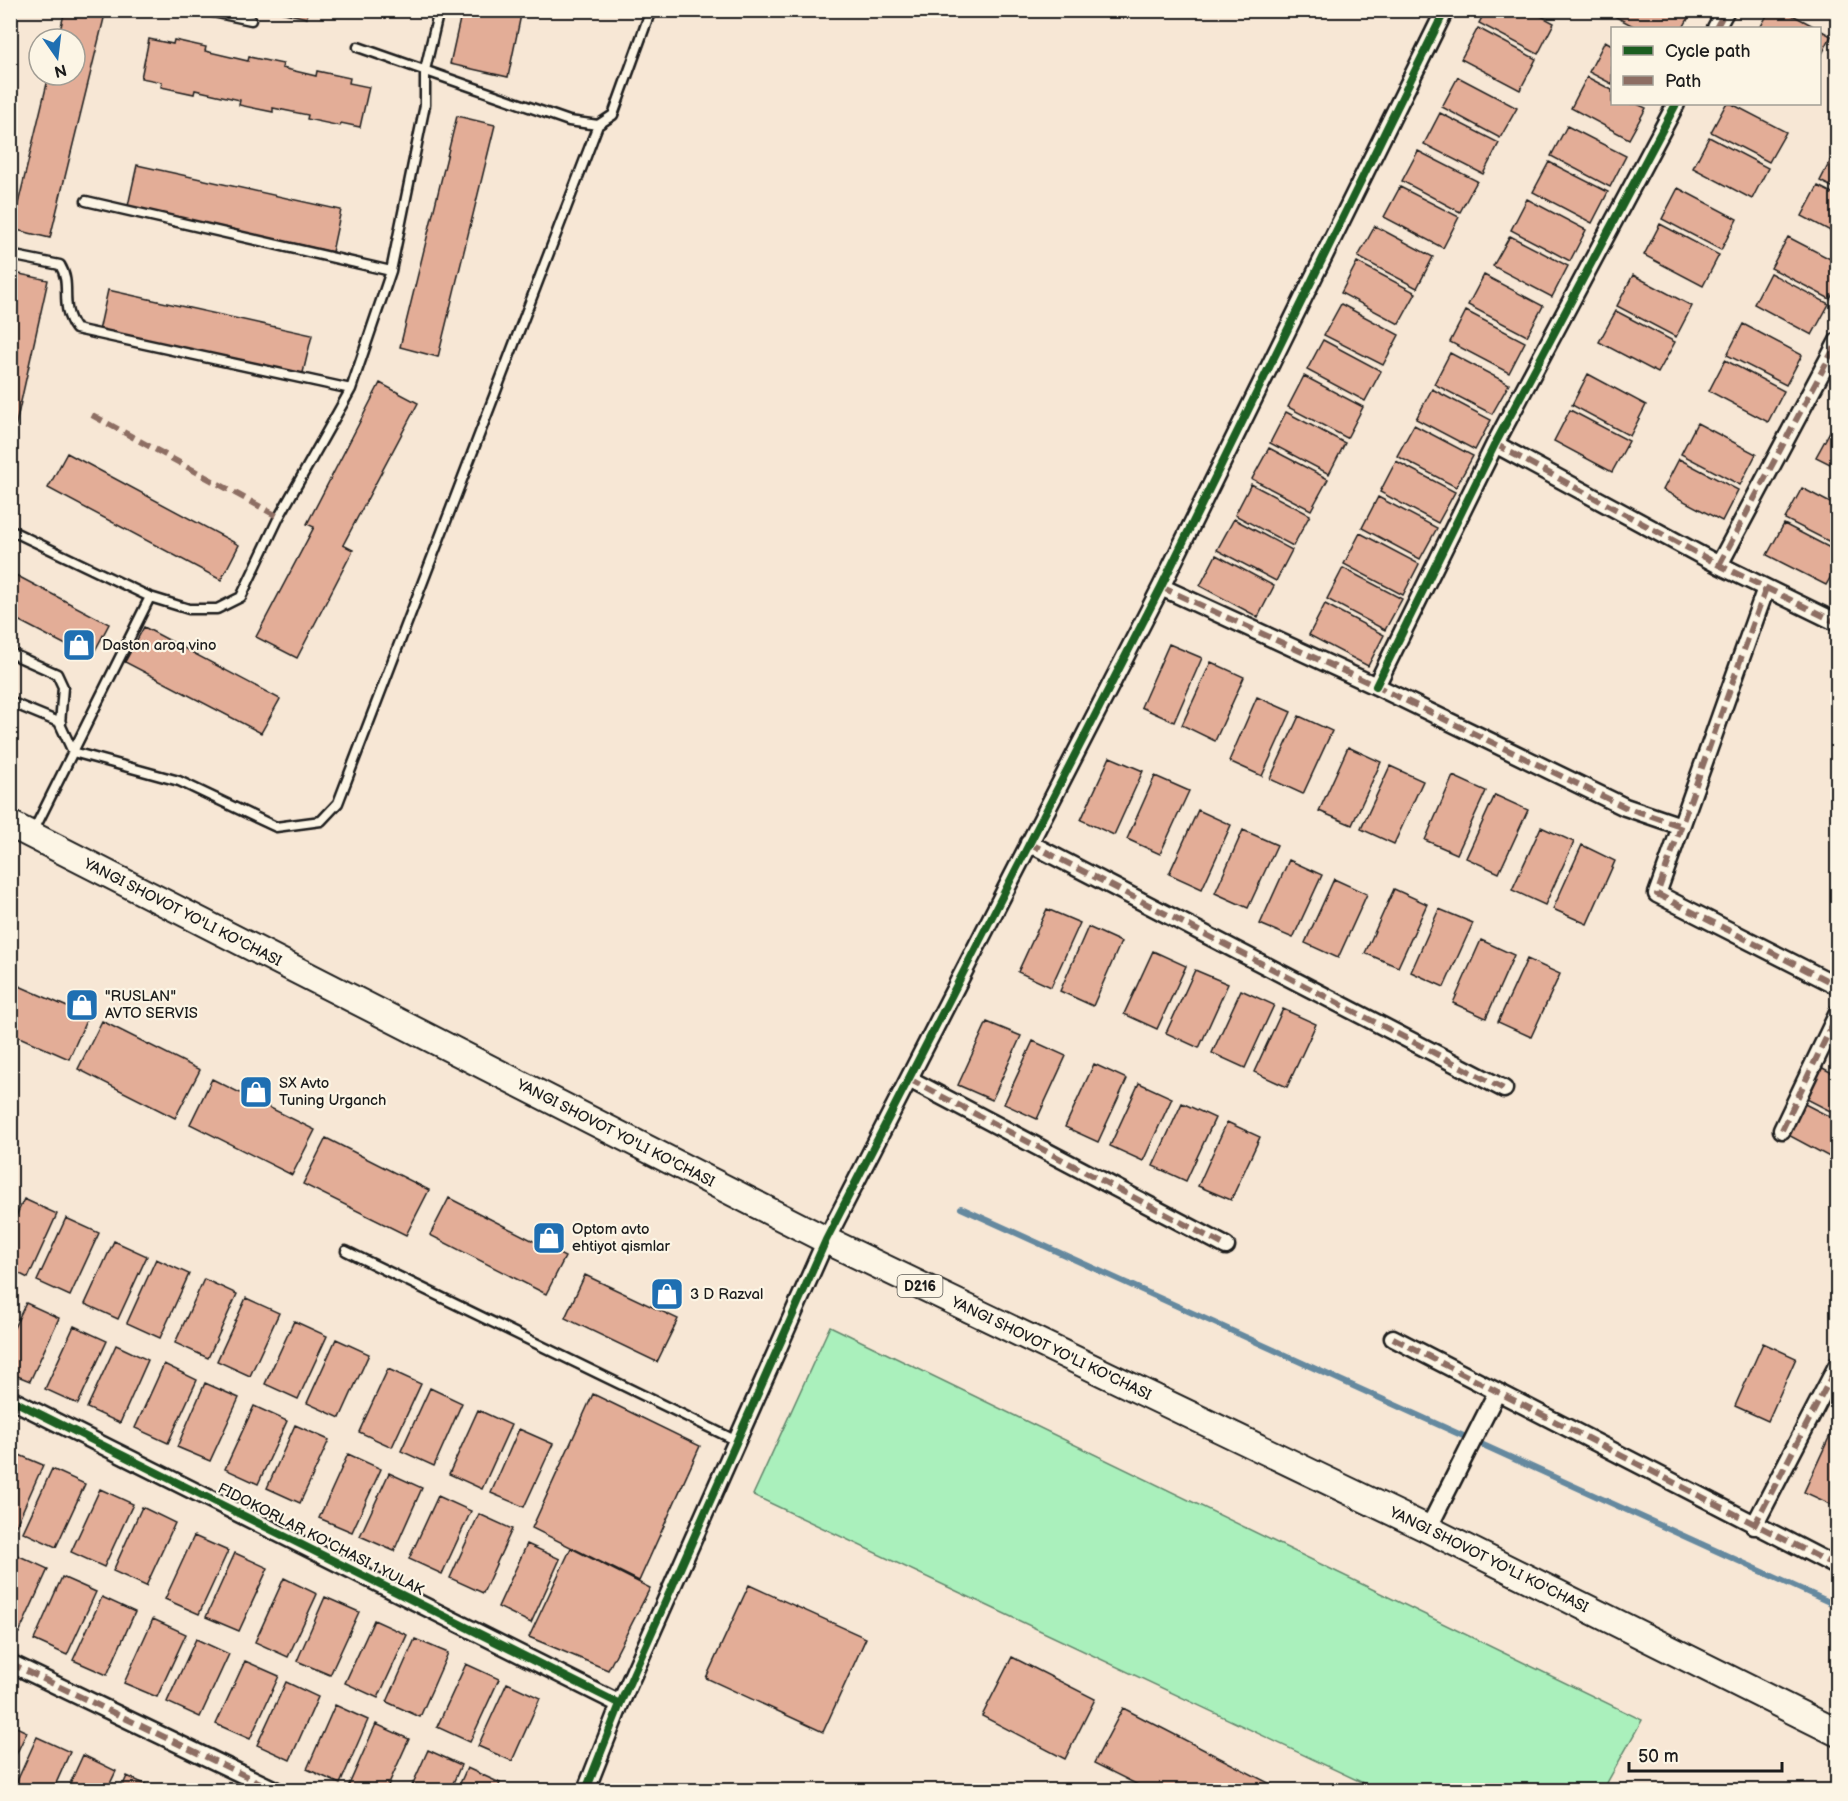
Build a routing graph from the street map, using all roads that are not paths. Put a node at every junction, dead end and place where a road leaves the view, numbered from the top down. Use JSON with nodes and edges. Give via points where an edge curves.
{"nodes":[{"id":1,"x":203,"y":10,"type":"edge"},
{"id":2,"x":439,"y":10,"type":"edge"},
{"id":3,"x":651,"y":10,"type":"edge"},
{"id":4,"x":1445,"y":10,"type":"edge"},
{"id":5,"x":1726,"y":10,"type":"edge"},
{"id":6,"x":251,"y":20,"type":"dead end"},
{"id":7,"x":1717,"y":27,"type":"edge"},
{"id":8,"x":358,"y":46,"type":"dead end"},
{"id":9,"x":425,"y":70,"type":"junction"},
{"id":10,"x":1675,"y":105,"type":"edge"},
{"id":11,"x":598,"y":125,"type":"junction"},
{"id":12,"x":86,"y":201,"type":"dead end"},
{"id":13,"x":10,"y":255,"type":"edge"},
{"id":14,"x":391,"y":271,"type":"junction"},
{"id":15,"x":1838,"y":342,"type":"edge"},
{"id":16,"x":351,"y":389,"type":"junction"},
{"id":17,"x":1495,"y":444,"type":"junction"},
{"id":18,"x":10,"y":530,"type":"edge"},
{"id":19,"x":1719,"y":565,"type":"junction"},
{"id":20,"x":1161,"y":587,"type":"junction"},
{"id":21,"x":1766,"y":588,"type":"junction"},
{"id":22,"x":150,"y":597,"type":"junction"},
{"id":23,"x":1838,"y":623,"type":"edge"},
{"id":24,"x":10,"y":653,"type":"edge"},
{"id":25,"x":1376,"y":686,"type":"junction"},
{"id":26,"x":10,"y":702,"type":"edge"},
{"id":27,"x":61,"y":723,"type":"junction"},
{"id":28,"x":73,"y":752,"type":"junction"},
{"id":29,"x":1681,"y":826,"type":"junction"},
{"id":30,"x":21,"y":830,"type":"edge"},
{"id":31,"x":1029,"y":843,"type":"junction"},
{"id":32,"x":1838,"y":986,"type":"edge"},
{"id":33,"x":1838,"y":1013,"type":"edge"},
{"id":34,"x":909,"y":1079,"type":"junction"},
{"id":35,"x":1504,"y":1089,"type":"dead end"},
{"id":36,"x":1782,"y":1130,"type":"dead end"},
{"id":37,"x":826,"y":1240,"type":"junction"},
{"id":38,"x":1226,"y":1246,"type":"dead end"},
{"id":39,"x":346,"y":1251,"type":"dead end"},
{"id":40,"x":1393,"y":1338,"type":"dead end"},
{"id":41,"x":1838,"y":1364,"type":"edge"},
{"id":42,"x":1497,"y":1392,"type":"junction"},
{"id":43,"x":10,"y":1399,"type":"edge"},
{"id":44,"x":737,"y":1441,"type":"junction"},
{"id":45,"x":1754,"y":1526,"type":"junction"},
{"id":46,"x":1428,"y":1529,"type":"junction"},
{"id":47,"x":1838,"y":1567,"type":"edge"},
{"id":48,"x":10,"y":1664,"type":"edge"},
{"id":49,"x":620,"y":1704,"type":"junction"},
{"id":50,"x":1838,"y":1733,"type":"edge"},
{"id":51,"x":275,"y":1791,"type":"edge"},
{"id":52,"x":586,"y":1791,"type":"edge"}],
"edges":[{"from":1,"to":6,"type":"lane"},
{"from":2,"to":9,"type":"lane"},
{"from":3,"to":11,"type":"lane","via":[[613,115]]},
{"from":4,"to":20,"type":"street"},
{"from":5,"to":7,"type":"street"},
{"from":8,"to":9,"type":"lane"},
{"from":9,"to":11,"type":"lane","via":[[569,120]]},
{"from":9,"to":14,"type":"lane","via":[[425,105]]},
{"from":10,"to":17,"type":"street"},
{"from":11,"to":28,"type":"lane","via":[[338,803],[321,821],[276,827],[179,781]]},
{"from":12,"to":14,"type":"lane"},
{"from":13,"to":16,"type":"lane","via":[[60,265],[67,276],[64,297],[68,318],[76,329]]},
{"from":14,"to":16,"type":"lane"},
{"from":15,"to":19,"type":"street"},
{"from":16,"to":22,"type":"lane","via":[[279,518],[241,597],[217,609],[189,609]]},
{"from":17,"to":19,"type":"street"},
{"from":17,"to":25,"type":"street"},
{"from":18,"to":22,"type":"lane"},
{"from":19,"to":21,"type":"street"},
{"from":20,"to":25,"type":"street"},
{"from":20,"to":31,"type":"street"},
{"from":21,"to":23,"type":"street"},
{"from":21,"to":29,"type":"street"},
{"from":22,"to":28,"type":"lane"},
{"from":24,"to":27,"type":"lane","via":[[57,674],[63,687]]},
{"from":25,"to":29,"type":"street","via":[[1625,807]]},
{"from":26,"to":27,"type":"lane"},
{"from":27,"to":28,"type":"lane"},
{"from":28,"to":30,"type":"lane"},
{"from":29,"to":32,"type":"street","via":[[1657,894]]},
{"from":30,"to":37,"type":"main road","name":"YANGI SHOVOT YO'LI KO'CHASI","number":"D216"},
{"from":31,"to":34,"type":"street"},
{"from":31,"to":35,"type":"street"},
{"from":33,"to":36,"type":"street"},
{"from":34,"to":37,"type":"street"},
{"from":34,"to":38,"type":"street"},
{"from":37,"to":44,"type":"street"},
{"from":37,"to":46,"type":"main road","name":"YANGI SHOVOT YO'LI KO'CHASI","number":"D216"},
{"from":39,"to":44,"type":"lane"},
{"from":40,"to":42,"type":"street"},
{"from":41,"to":45,"type":"street"},
{"from":42,"to":45,"type":"street"},
{"from":42,"to":46,"type":"street"},
{"from":43,"to":49,"type":"street","name":"FIDOKORLAR KO'CHASI 1 YULAK"},
{"from":44,"to":49,"type":"street"},
{"from":45,"to":47,"type":"street"},
{"from":46,"to":50,"type":"main road","name":"YANGI SHOVOT YO'LI KO'CHASI","number":"D216"},
{"from":48,"to":51,"type":"street"},
{"from":49,"to":52,"type":"street"}]}
